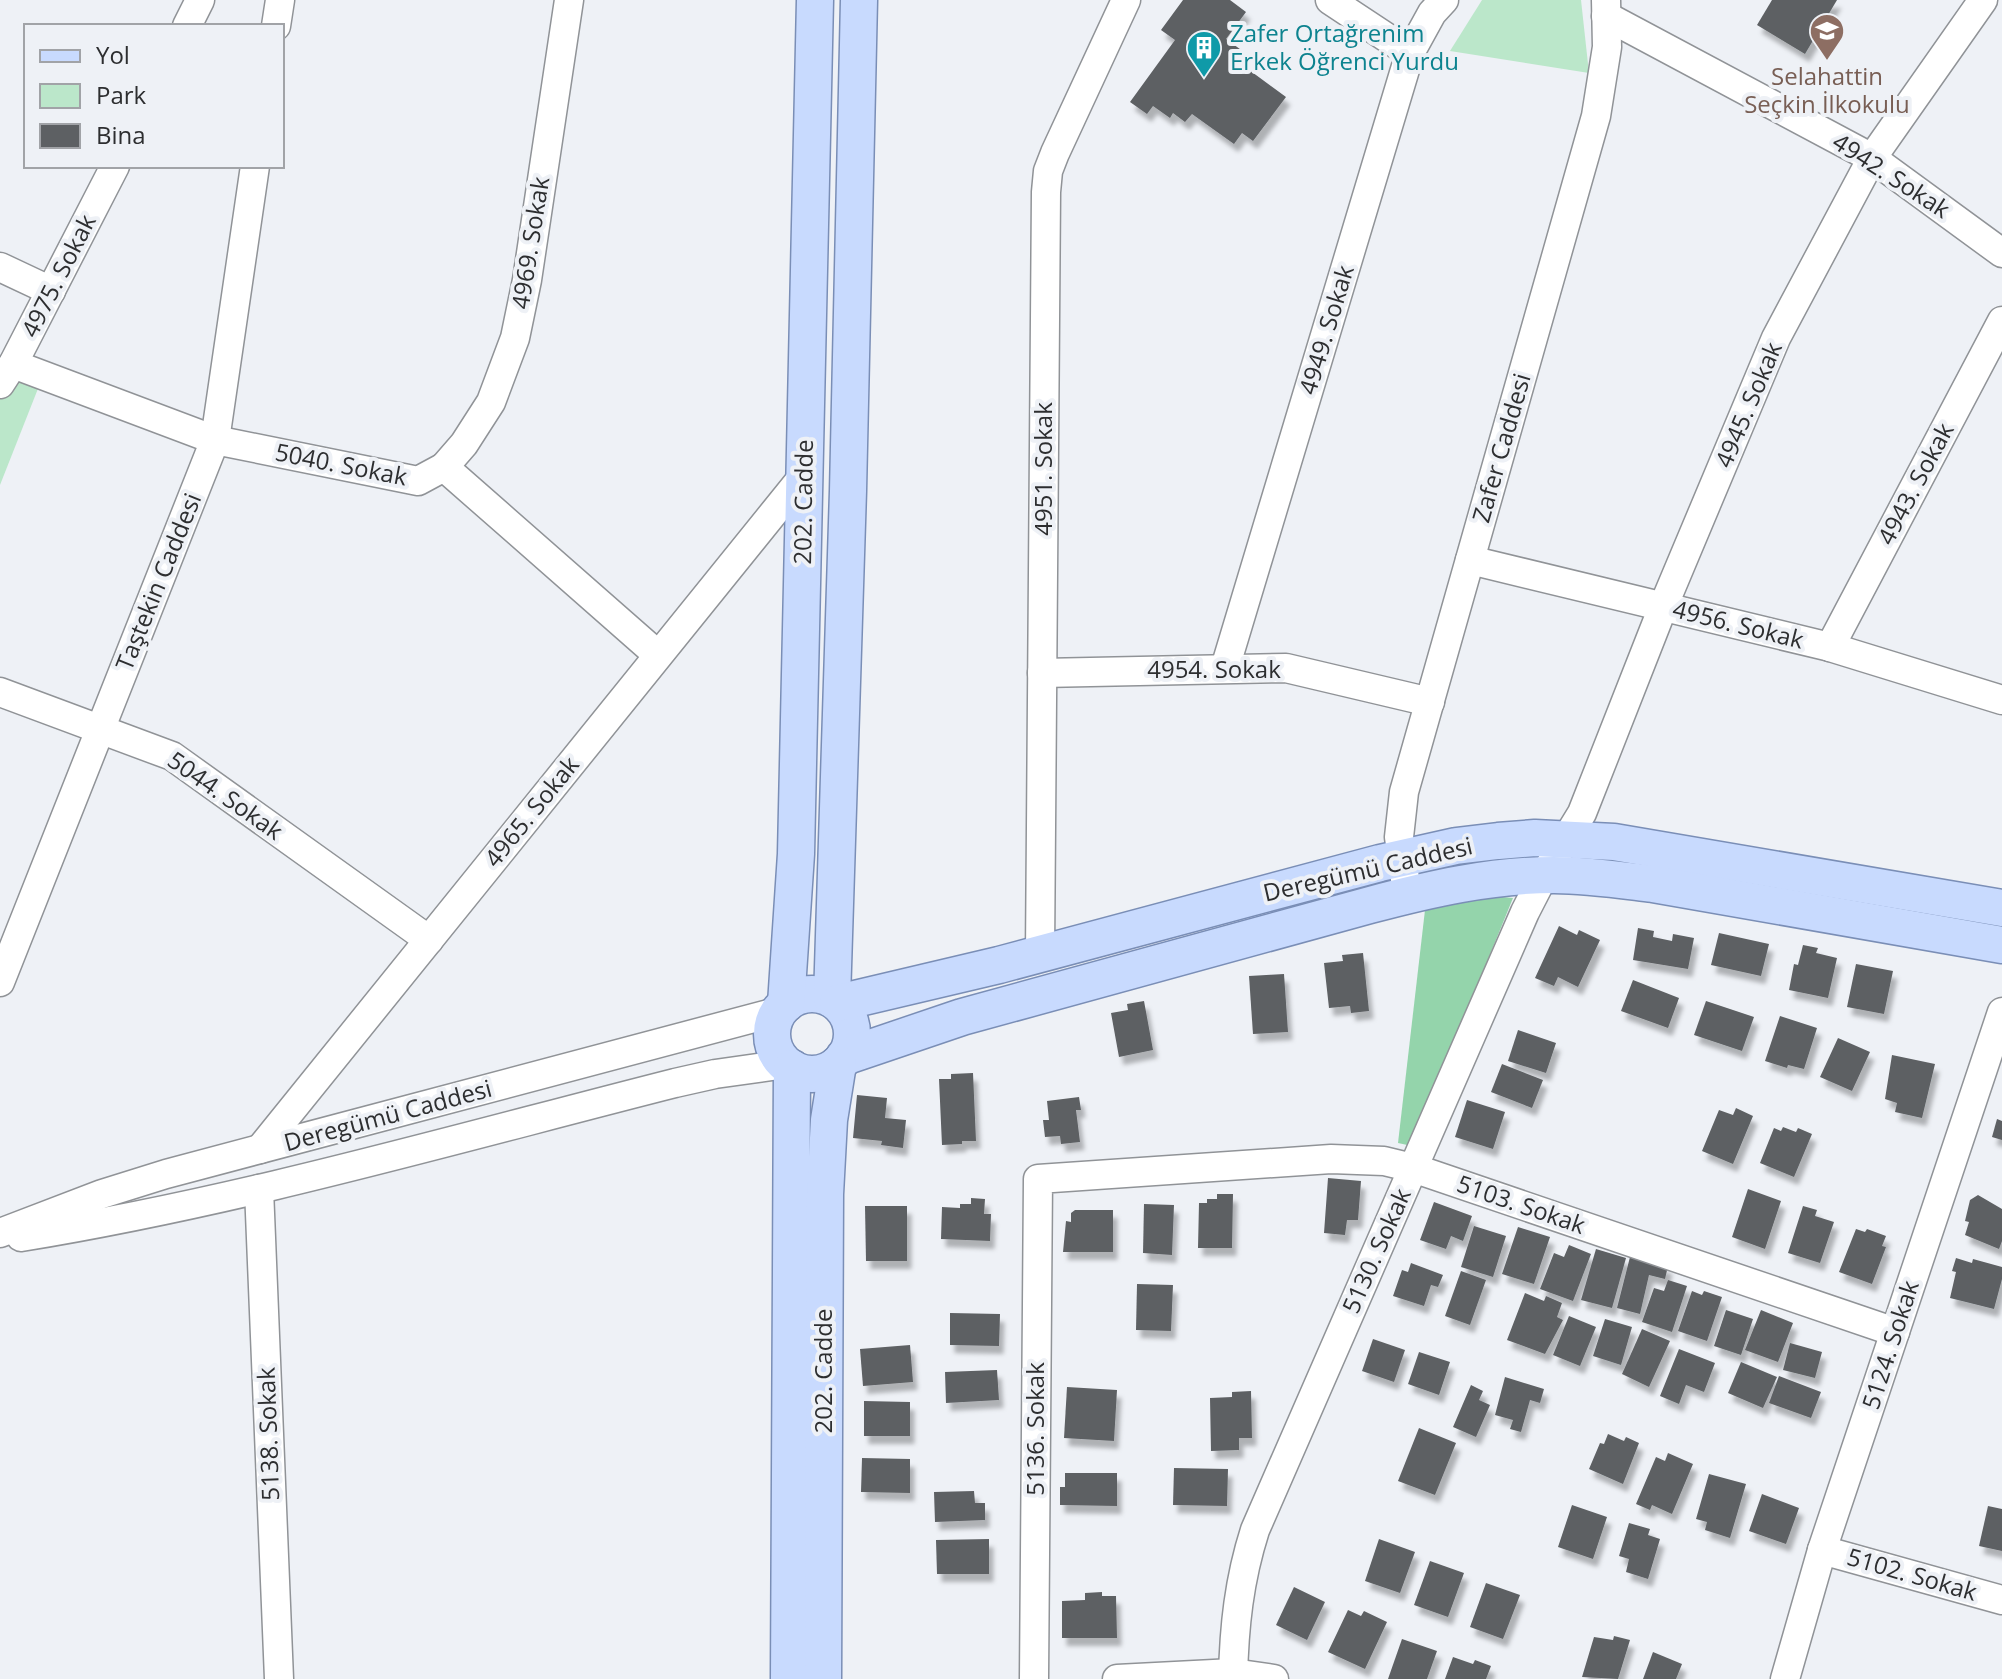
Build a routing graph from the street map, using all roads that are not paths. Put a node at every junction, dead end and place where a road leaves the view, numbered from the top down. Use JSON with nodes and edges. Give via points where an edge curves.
{"nodes":[{"id":1,"x":200,"y":0,"type":"edge"},
{"id":2,"x":280,"y":0,"type":"edge"},
{"id":3,"x":569,"y":0,"type":"edge"},
{"id":4,"x":859,"y":0,"type":"edge"},
{"id":5,"x":1126,"y":0,"type":"edge"},
{"id":6,"x":1330,"y":0,"type":"edge"},
{"id":7,"x":1444,"y":0,"type":"edge"},
{"id":8,"x":1983,"y":0,"type":"edge"},
{"id":9,"x":812,"y":2,"type":"edge"},
{"id":10,"x":1606,"y":8,"type":"edge"},
{"id":11,"x":188,"y":24,"type":"edge"},
{"id":12,"x":276,"y":24,"type":"edge"},
{"id":13,"x":1410,"y":53,"type":"junction"},
{"id":14,"x":1872,"y":158,"type":"junction"},
{"id":15,"x":114,"y":168,"type":"edge"},
{"id":16,"x":255,"y":168,"type":"edge"},
{"id":17,"x":2002,"y":253,"type":"edge"},
{"id":18,"x":0,"y":267,"type":"edge"},
{"id":19,"x":51,"y":291,"type":"junction"},
{"id":20,"x":2002,"y":321,"type":"edge"},
{"id":21,"x":7,"y":374,"type":"edge"},
{"id":22,"x":215,"y":440,"type":"junction"},
{"id":23,"x":444,"y":467,"type":"junction"},
{"id":24,"x":805,"y":474,"type":"junction"},
{"id":25,"x":1470,"y":560,"type":"junction"},
{"id":26,"x":1663,"y":607,"type":"junction"},
{"id":27,"x":1830,"y":647,"type":"junction"},
{"id":28,"x":658,"y":655,"type":"junction"},
{"id":29,"x":1225,"y":668,"type":"junction"},
{"id":30,"x":1042,"y":673,"type":"junction"},
{"id":31,"x":0,"y":692,"type":"edge"},
{"id":32,"x":2002,"y":700,"type":"edge"},
{"id":33,"x":1430,"y":702,"type":"junction"},
{"id":34,"x":101,"y":729,"type":"junction"},
{"id":35,"x":1568,"y":839,"type":"junction"},
{"id":36,"x":1401,"y":858,"type":"junction"},
{"id":37,"x":1544,"y":875,"type":"junction"},
{"id":38,"x":1407,"y":895,"type":"junction"},
{"id":39,"x":2002,"y":908,"type":"edge"},
{"id":40,"x":429,"y":940,"type":"junction"},
{"id":41,"x":2002,"y":945,"type":"edge"},
{"id":42,"x":1040,"y":954,"type":"junction"},
{"id":43,"x":0,"y":982,"type":"edge"},
{"id":44,"x":835,"y":1001,"type":"junction"},
{"id":45,"x":783,"y":1007,"type":"junction"},
{"id":46,"x":2002,"y":1012,"type":"edge"},
{"id":47,"x":841,"y":1060,"type":"junction"},
{"id":48,"x":789,"y":1066,"type":"junction"},
{"id":49,"x":260,"y":1149,"type":"junction"},
{"id":50,"x":1413,"y":1168,"type":"junction"},
{"id":51,"x":1038,"y":1179,"type":"joint"},
{"id":52,"x":259,"y":1189,"type":"junction"},
{"id":53,"x":0,"y":1233,"type":"edge"},
{"id":54,"x":0,"y":1240,"type":"edge"},
{"id":55,"x":1895,"y":1332,"type":"junction"},
{"id":56,"x":1822,"y":1550,"type":"junction"},
{"id":57,"x":2002,"y":1600,"type":"edge"},
{"id":58,"x":1233,"y":1676,"type":"edge"},
{"id":59,"x":279,"y":1679,"type":"edge"},
{"id":60,"x":789,"y":1679,"type":"edge"},
{"id":61,"x":823,"y":1679,"type":"edge"},
{"id":62,"x":1034,"y":1679,"type":"edge"},
{"id":63,"x":1117,"y":1679,"type":"edge"},
{"id":64,"x":1274,"y":1679,"type":"edge"},
{"id":65,"x":1785,"y":1679,"type":"edge"}],
"edges":[{"from":1,"to":11,"type":"street"},
{"from":2,"to":12,"type":"street"},
{"from":3,"to":23,"type":"street","name":"4969. Sokak","via":[[515,338],[491,402]]},
{"from":4,"to":44,"type":"main road","name":"202. Cadde"},
{"from":5,"to":30,"type":"street","name":"4951. Sokak","via":[[1062,135],[1047,181]]},
{"from":6,"to":13,"type":"street"},
{"from":7,"to":13,"type":"street","name":"4949. Sokak"},
{"from":8,"to":14,"type":"street","name":"4945. Sokak"},
{"from":9,"to":24,"type":"main road","name":"202. Cadde"},
{"from":10,"to":14,"type":"street","name":"4942. Sokak"},
{"from":10,"to":25,"type":"street","name":"Zafer Caddesi","via":[[1600,99]]},
{"from":13,"to":29,"type":"street","name":"4949. Sokak"},
{"from":14,"to":17,"type":"street","name":"4942. Sokak"},
{"from":14,"to":26,"type":"street","name":"4945. Sokak","via":[[1776,338]]},
{"from":15,"to":19,"type":"street","name":"4975. Sokak"},
{"from":16,"to":22,"type":"street","name":"Taştekin Caddesi"},
{"from":18,"to":19,"type":"street"},
{"from":19,"to":21,"type":"street","name":"4975. Sokak"},
{"from":20,"to":27,"type":"street","name":"4943. Sokak"},
{"from":21,"to":22,"type":"street","name":"5040. Sokak"},
{"from":22,"to":23,"type":"street","name":"5040. Sokak","via":[[418,481]]},
{"from":22,"to":34,"type":"street","name":"Taştekin Caddesi"},
{"from":23,"to":28,"type":"street","name":"5040. Sokak"},
{"from":24,"to":28,"type":"street","name":"4965. Sokak"},
{"from":24,"to":45,"type":"main road","name":"202. Cadde","via":[[796,854]]},
{"from":25,"to":26,"type":"street","name":"4956. Sokak"},
{"from":25,"to":33,"type":"street","name":"Zafer Caddesi"},
{"from":26,"to":27,"type":"street","name":"4956. Sokak"},
{"from":26,"to":35,"type":"street","name":"4945. Sokak"},
{"from":27,"to":32,"type":"street","name":"4956. Sokak"},
{"from":28,"to":40,"type":"street","name":"4965. Sokak"},
{"from":29,"to":30,"type":"street","name":"4954. Sokak"},
{"from":29,"to":33,"type":"street","name":"4954. Sokak","via":[[1286,668]]},
{"from":30,"to":42,"type":"street","name":"4951. Sokak"},
{"from":31,"to":34,"type":"street","name":"5044. Sokak"},
{"from":33,"to":36,"type":"street","name":"Zafer Caddesi","via":[[1400,815]]},
{"from":34,"to":40,"type":"street","name":"5044. Sokak","via":[[181,762]]},
{"from":34,"to":43,"type":"street","name":"Taştekin Caddesi"},
{"from":35,"to":36,"type":"main road","name":"Deregümü Caddesi","via":[[1498,841]]},
{"from":35,"to":37,"type":"street","name":"5130. Sokak"},
{"from":35,"to":39,"type":"main road","name":"Deregümü Caddesi","via":[[1660,848]]},
{"from":36,"to":38,"type":"street","name":"Zafer Caddesi"},
{"from":36,"to":42,"type":"main road","name":"Deregümü Caddesi"},
{"from":37,"to":38,"type":"main road","name":"Deregümü Caddesi"},
{"from":37,"to":41,"type":"main road","name":"Deregümü Caddesi","via":[[1653,884]]},
{"from":37,"to":50,"type":"street","name":"5130. Sokak"},
{"from":38,"to":47,"type":"main road","name":"Deregümü Caddesi","via":[[962,1017]]},
{"from":40,"to":49,"type":"street","name":"4965. Sokak"},
{"from":42,"to":44,"type":"main road","name":"Deregümü Caddesi"},
{"from":44,"to":45,"type":"main road","via":[[809,994]]},
{"from":44,"to":47,"type":"main road","via":[[851,1024],[852,1038]]},
{"from":45,"to":48,"type":"main road","via":[[772,1030],[773,1044]]},
{"from":45,"to":49,"type":"street","name":"Deregümü Caddesi"},
{"from":46,"to":55,"type":"street","name":"5124. Sokak"},
{"from":47,"to":48,"type":"main road","via":[[817,1073]]},
{"from":47,"to":61,"type":"main road","name":"202. Cadde","via":[[829,1120],[825,1194]]},
{"from":48,"to":52,"type":"street","name":"Deregümü Caddesi","via":[[675,1083]]},
{"from":48,"to":60,"type":"main road","name":"202. Cadde"},
{"from":49,"to":53,"type":"street","name":"Deregümü Caddesi","via":[[102,1194]]},
{"from":50,"to":51,"type":"street","name":"5103. Sokak","via":[[1331,1159]]},
{"from":50,"to":55,"type":"street","name":"5103. Sokak"},
{"from":50,"to":58,"type":"street","name":"5130. Sokak","via":[[1255,1530],[1237,1605]]},
{"from":51,"to":62,"type":"street","name":"5136. Sokak"},
{"from":52,"to":54,"type":"street","name":"Deregümü Caddesi"},
{"from":52,"to":59,"type":"street","name":"5138. Sokak"},
{"from":55,"to":56,"type":"street","name":"5124. Sokak"},
{"from":56,"to":57,"type":"street","name":"5102. Sokak"},
{"from":56,"to":65,"type":"street","name":"5124. Sokak"},
{"from":58,"to":63,"type":"street"},
{"from":58,"to":64,"type":"street"}]}
